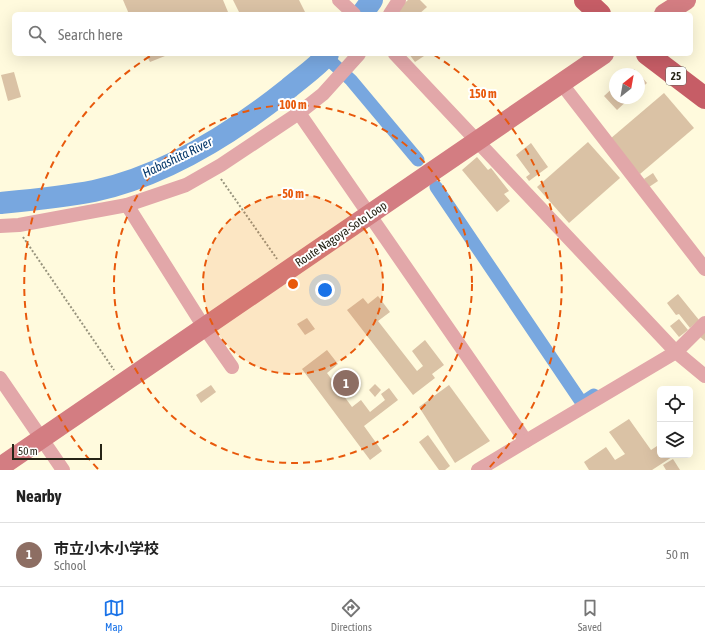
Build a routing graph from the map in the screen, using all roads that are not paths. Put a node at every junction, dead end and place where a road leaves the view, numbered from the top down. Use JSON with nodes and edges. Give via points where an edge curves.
{"nodes":[{"id":1,"x":339,"y":0,"type":"edge"},
{"id":2,"x":399,"y":0,"type":"edge"},
{"id":3,"x":585,"y":0,"type":"edge"},
{"id":4,"x":683,"y":1,"type":"edge"},
{"id":5,"x":352,"y":12,"type":"edge"},
{"id":6,"x":391,"y":12,"type":"edge"},
{"id":7,"x":598,"y":12,"type":"edge"},
{"id":8,"x":667,"y":12,"type":"edge"},
{"id":9,"x":357,"y":56,"type":"edge"},
{"id":10,"x":397,"y":56,"type":"edge"},
{"id":11,"x":601,"y":56,"type":"edge"},
{"id":12,"x":650,"y":56,"type":"edge"},
{"id":13,"x":562,"y":84,"type":"junction"},
{"id":14,"x":705,"y":98,"type":"edge"},
{"id":15,"x":299,"y":114,"type":"junction"},
{"id":16,"x":477,"y":140,"type":"junction"},
{"id":17,"x":127,"y":205,"type":"junction"},
{"id":18,"x":369,"y":215,"type":"junction"},
{"id":19,"x":0,"y":226,"type":"edge"},
{"id":20,"x":705,"y":269,"type":"edge"},
{"id":21,"x":705,"y":323,"type":"edge"},
{"id":22,"x":204,"y":326,"type":"junction"},
{"id":23,"x":676,"y":352,"type":"junction"},
{"id":24,"x":232,"y":367,"type":"dead end"},
{"id":25,"x":705,"y":376,"type":"edge"},
{"id":26,"x":0,"y":378,"type":"edge"},
{"id":27,"x":42,"y":439,"type":"junction"},
{"id":28,"x":526,"y":441,"type":"junction"},
{"id":29,"x":0,"y":467,"type":"edge"},
{"id":30,"x":63,"y":470,"type":"edge"},
{"id":31,"x":479,"y":470,"type":"edge"}],
"edges":[{"from":1,"to":5,"type":"street"},
{"from":2,"to":6,"type":"street"},
{"from":3,"to":7,"type":"main road"},
{"from":4,"to":8,"type":"main road"},
{"from":9,"to":15,"type":"street","via":[[323,94]]},
{"from":10,"to":16,"type":"street"},
{"from":11,"to":13,"type":"main road","name":"Route Nagoya-Soto Loop"},
{"from":12,"to":14,"type":"main road","number":"25"},
{"from":13,"to":16,"type":"main road","name":"Route Nagoya-Soto Loop"},
{"from":13,"to":20,"type":"street"},
{"from":15,"to":17,"type":"street","via":[[186,185]]},
{"from":15,"to":18,"type":"street"},
{"from":16,"to":18,"type":"main road","name":"Route Nagoya-Soto Loop"},
{"from":16,"to":23,"type":"street"},
{"from":17,"to":19,"type":"street"},
{"from":17,"to":22,"type":"street"},
{"from":18,"to":22,"type":"main road","name":"Route Nagoya-Soto Loop"},
{"from":18,"to":28,"type":"street"},
{"from":21,"to":23,"type":"street"},
{"from":22,"to":24,"type":"street"},
{"from":22,"to":27,"type":"main road","name":"Route Nagoya-Soto Loop"},
{"from":23,"to":25,"type":"street"},
{"from":23,"to":28,"type":"street"},
{"from":26,"to":27,"type":"street"},
{"from":27,"to":29,"type":"main road","name":"Route Nagoya-Soto Loop"},
{"from":27,"to":30,"type":"street"},
{"from":28,"to":31,"type":"street"}]}
